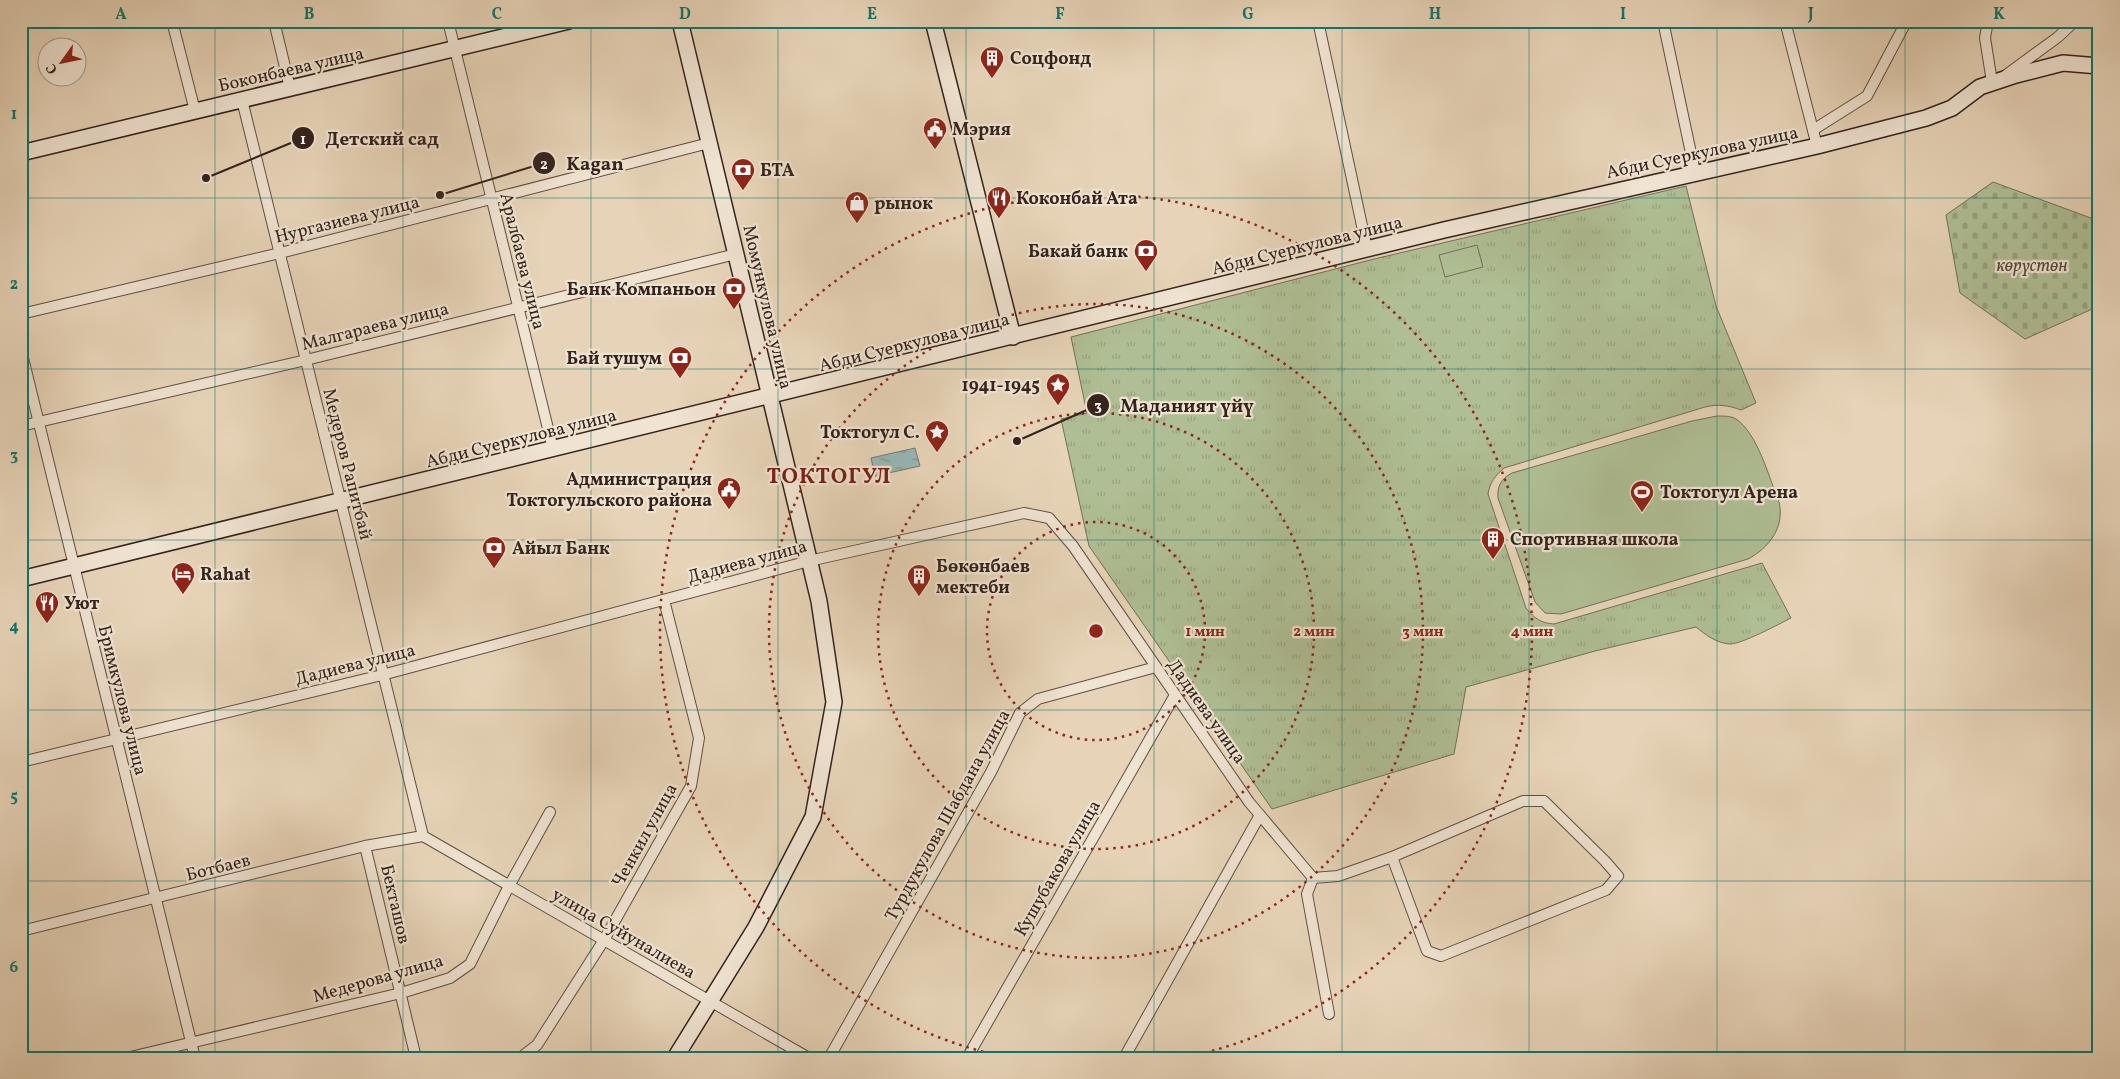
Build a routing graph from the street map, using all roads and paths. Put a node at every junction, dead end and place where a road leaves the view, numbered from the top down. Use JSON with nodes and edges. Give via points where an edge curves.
{"nodes":[{"id":1,"x":37,"y":21,"type":"edge"},
{"id":2,"x":172,"y":21,"type":"edge"},
{"id":3,"x":274,"y":21,"type":"edge"},
{"id":4,"x":448,"y":21,"type":"edge"},
{"id":5,"x":569,"y":21,"type":"edge"},
{"id":6,"x":680,"y":21,"type":"edge"},
{"id":7,"x":934,"y":21,"type":"edge"},
{"id":8,"x":1318,"y":21,"type":"edge"},
{"id":9,"x":1663,"y":21,"type":"edge"},
{"id":10,"x":1785,"y":21,"type":"edge"},
{"id":11,"x":1988,"y":21,"type":"edge"},
{"id":12,"x":2075,"y":21,"type":"edge"},
{"id":13,"x":1906,"y":23,"type":"edge"},
{"id":14,"x":21,"y":25,"type":"edge"},
{"id":15,"x":455,"y":49,"type":"junction"},
{"id":16,"x":2099,"y":66,"type":"edge"},
{"id":17,"x":1996,"y":81,"type":"junction"},
{"id":18,"x":290,"y":88,"type":"junction"},
{"id":19,"x":242,"y":100,"type":"junction"},
{"id":20,"x":195,"y":111,"type":"junction"},
{"id":21,"x":1813,"y":130,"type":"junction"},
{"id":22,"x":709,"y":143,"type":"junction"},
{"id":23,"x":1817,"y":146,"type":"junction"},
{"id":24,"x":21,"y":153,"type":"edge"},
{"id":25,"x":1695,"y":172,"type":"junction"},
{"id":26,"x":491,"y":200,"type":"junction"},
{"id":27,"x":1367,"y":249,"type":"junction"},
{"id":28,"x":280,"y":254,"type":"junction"},
{"id":29,"x":736,"y":254,"type":"junction"},
{"id":30,"x":518,"y":307,"type":"junction"},
{"id":31,"x":21,"y":314,"type":"edge"},
{"id":32,"x":1013,"y":336,"type":"junction"},
{"id":33,"x":21,"y":350,"type":"edge"},
{"id":34,"x":306,"y":360,"type":"junction"},
{"id":35,"x":770,"y":396,"type":"junction"},
{"id":36,"x":39,"y":422,"type":"junction"},
{"id":37,"x":21,"y":426,"type":"edge"},
{"id":38,"x":554,"y":449,"type":"junction"},
{"id":39,"x":340,"y":502,"type":"junction"},
{"id":40,"x":809,"y":562,"type":"junction"},
{"id":41,"x":74,"y":567,"type":"junction"},
{"id":42,"x":21,"y":579,"type":"edge"},
{"id":43,"x":664,"y":600,"type":"junction"},
{"id":44,"x":1156,"y":667,"type":"junction"},
{"id":45,"x":382,"y":675,"type":"junction"},
{"id":46,"x":1175,"y":694,"type":"junction"},
{"id":47,"x":116,"y":740,"type":"junction"},
{"id":48,"x":21,"y":762,"type":"edge"},
{"id":49,"x":550,"y":812,"type":"dead end"},
{"id":50,"x":1260,"y":815,"type":"junction"},
{"id":51,"x":423,"y":836,"type":"junction"},
{"id":52,"x":366,"y":846,"type":"junction"},
{"id":53,"x":1392,"y":858,"type":"junction"},
{"id":54,"x":1313,"y":878,"type":"junction"},
{"id":55,"x":509,"y":886,"type":"junction"},
{"id":56,"x":156,"y":899,"type":"junction"},
{"id":57,"x":21,"y":930,"type":"edge"},
{"id":58,"x":604,"y":940,"type":"junction"},
{"id":59,"x":401,"y":993,"type":"junction"},
{"id":60,"x":710,"y":1001,"type":"junction"},
{"id":61,"x":1329,"y":1014,"type":"dead end"},
{"id":62,"x":191,"y":1042,"type":"junction"},
{"id":63,"x":126,"y":1058,"type":"edge"},
{"id":64,"x":195,"y":1058,"type":"edge"},
{"id":65,"x":416,"y":1058,"type":"edge"},
{"id":66,"x":520,"y":1058,"type":"edge"},
{"id":67,"x":675,"y":1058,"type":"edge"},
{"id":68,"x":809,"y":1058,"type":"edge"},
{"id":69,"x":829,"y":1058,"type":"edge"},
{"id":70,"x":967,"y":1058,"type":"edge"},
{"id":71,"x":1124,"y":1058,"type":"edge"}],
"edges":[{"from":1,"to":14,"type":"street"},
{"from":2,"to":20,"type":"street"},
{"from":3,"to":18,"type":"street"},
{"from":4,"to":15,"type":"street","name":"Аралбаева улица"},
{"from":5,"to":15,"type":"street","name":"Боконбаева улица"},
{"from":6,"to":22,"type":"street","name":"Момункулова улица"},
{"from":7,"to":32,"type":"street"},
{"from":8,"to":27,"type":"street"},
{"from":9,"to":25,"type":"street"},
{"from":10,"to":21,"type":"street"},
{"from":11,"to":17,"type":"street","via":[[1985,38]]},
{"from":12,"to":17,"type":"street"},
{"from":13,"to":21,"type":"street","via":[[1867,96]]},
{"from":15,"to":18,"type":"street","name":"Боконбаева улица"},
{"from":15,"to":26,"type":"street","name":"Аралбаева улица"},
{"from":16,"to":17,"type":"street","name":"Абди Суеркулова улица","via":[[2063,63]]},
{"from":17,"to":23,"type":"street","name":"Абди Суеркулова улица","via":[[1980,87],[1952,108],[1926,118]]},
{"from":18,"to":19,"type":"street","name":"Боконбаева улица"},
{"from":19,"to":20,"type":"street","name":"Боконбаева улица"},
{"from":19,"to":28,"type":"street","name":"Медеров Рапитбай"},
{"from":20,"to":24,"type":"street","name":"Боконбаева улица"},
{"from":21,"to":23,"type":"street"},
{"from":22,"to":26,"type":"street","name":"Нургазиева улица"},
{"from":22,"to":29,"type":"street","name":"Момункулова улица"},
{"from":23,"to":25,"type":"street","name":"Абди Суеркулова улица"},
{"from":25,"to":27,"type":"street","name":"Абди Суеркулова улица"},
{"from":26,"to":28,"type":"street","name":"Нургазиева улица"},
{"from":26,"to":30,"type":"street","name":"Аралбаева улица"},
{"from":27,"to":32,"type":"street","name":"Абди Суеркулова улица"},
{"from":28,"to":31,"type":"street","name":"Нургазиева улица"},
{"from":28,"to":34,"type":"street","name":"Медеров Рапитбай"},
{"from":29,"to":30,"type":"street","name":"Малгараева улица"},
{"from":29,"to":35,"type":"street","name":"Момункулова улица"},
{"from":30,"to":34,"type":"street","name":"Малгараева улица"},
{"from":30,"to":38,"type":"street","name":"Аралбаева улица"},
{"from":32,"to":35,"type":"street","name":"Абди Суеркулова улица"},
{"from":33,"to":36,"type":"street","name":"Бримкулова улица"},
{"from":34,"to":36,"type":"street","name":"Малгараева улица"},
{"from":34,"to":39,"type":"street","name":"Медеров Рапитбай"},
{"from":35,"to":38,"type":"street","name":"Абди Суеркулова улица"},
{"from":35,"to":40,"type":"street","name":"Момункулова улица"},
{"from":36,"to":37,"type":"street","name":"Малгараева улица"},
{"from":36,"to":41,"type":"street","name":"Бримкулова улица"},
{"from":38,"to":39,"type":"street","name":"Абди Суеркулова улица"},
{"from":39,"to":41,"type":"street","name":"Абди Суеркулова улица"},
{"from":39,"to":45,"type":"street","name":"Медеров Рапитбай"},
{"from":40,"to":43,"type":"street","name":"Дадиева улица"},
{"from":40,"to":44,"type":"street","name":"Дадиева улица","via":[[1024,513],[1049,518],[1073,546]]},
{"from":40,"to":60,"type":"street","name":"Момункулова улица","via":[[819,601],[834,702],[813,817],[756,927]]},
{"from":41,"to":42,"type":"street","name":"Абди Суеркулова улица"},
{"from":41,"to":47,"type":"street","name":"Бримкулова улица"},
{"from":43,"to":45,"type":"street","name":"Дадиева улица"},
{"from":43,"to":58,"type":"street","name":"Ченкил улица","via":[[699,738],[691,786]]},
{"from":44,"to":46,"type":"street","name":"Дадиева улица"},
{"from":44,"to":69,"type":"street","name":"Турдукулова Шабдана улица","via":[[1038,699],[1020,713],[991,772]]},
{"from":45,"to":47,"type":"street","name":"Дадиева улица"},
{"from":45,"to":51,"type":"street","name":"Медеров Рапитбай"},
{"from":46,"to":50,"type":"street","name":"Дадиева улица"},
{"from":46,"to":70,"type":"street","name":"Кушубакова улица"},
{"from":47,"to":48,"type":"street","name":"Дадиева улица"},
{"from":47,"to":56,"type":"street","name":"Бримкулова улица"},
{"from":49,"to":55,"type":"street","name":"Медерова улица"},
{"from":50,"to":54,"type":"street","name":"Дадиева улица"},
{"from":50,"to":71,"type":"street"},
{"from":51,"to":52,"type":"street","name":"Ботбаев"},
{"from":51,"to":55,"type":"street","name":"улица Суйуналиева"},
{"from":52,"to":56,"type":"street","name":"Ботбаев"},
{"from":52,"to":59,"type":"street","name":"Бекташов"},
{"from":53,"to":53,"type":"street","via":[[1428,951],[1441,956],[1606,890],[1618,876],[1544,802],[1523,801]]},
{"from":53,"to":54,"type":"street","via":[[1338,876]]},
{"from":54,"to":61,"type":"street","via":[[1307,894]]},
{"from":55,"to":58,"type":"street","name":"улица Суйуналиева"},
{"from":55,"to":59,"type":"street","name":"Медерова улица","via":[[470,964],[450,978]]},
{"from":56,"to":57,"type":"street","name":"Ботбаев"},
{"from":56,"to":62,"type":"street","name":"Бримкулова улица"},
{"from":58,"to":60,"type":"street","name":"улица Суйуналиева"},
{"from":58,"to":66,"type":"street","name":"Ченкил улица","via":[[537,1045]]},
{"from":59,"to":62,"type":"street","name":"Медерова улица"},
{"from":59,"to":65,"type":"street","name":"Бекташов"},
{"from":60,"to":67,"type":"street","name":"Момункулова улица"},
{"from":60,"to":68,"type":"street","name":"улица Суйуналиева"},
{"from":62,"to":63,"type":"street","name":"Медерова улица"},
{"from":62,"to":64,"type":"street","name":"Бримкулова улица"}]}
